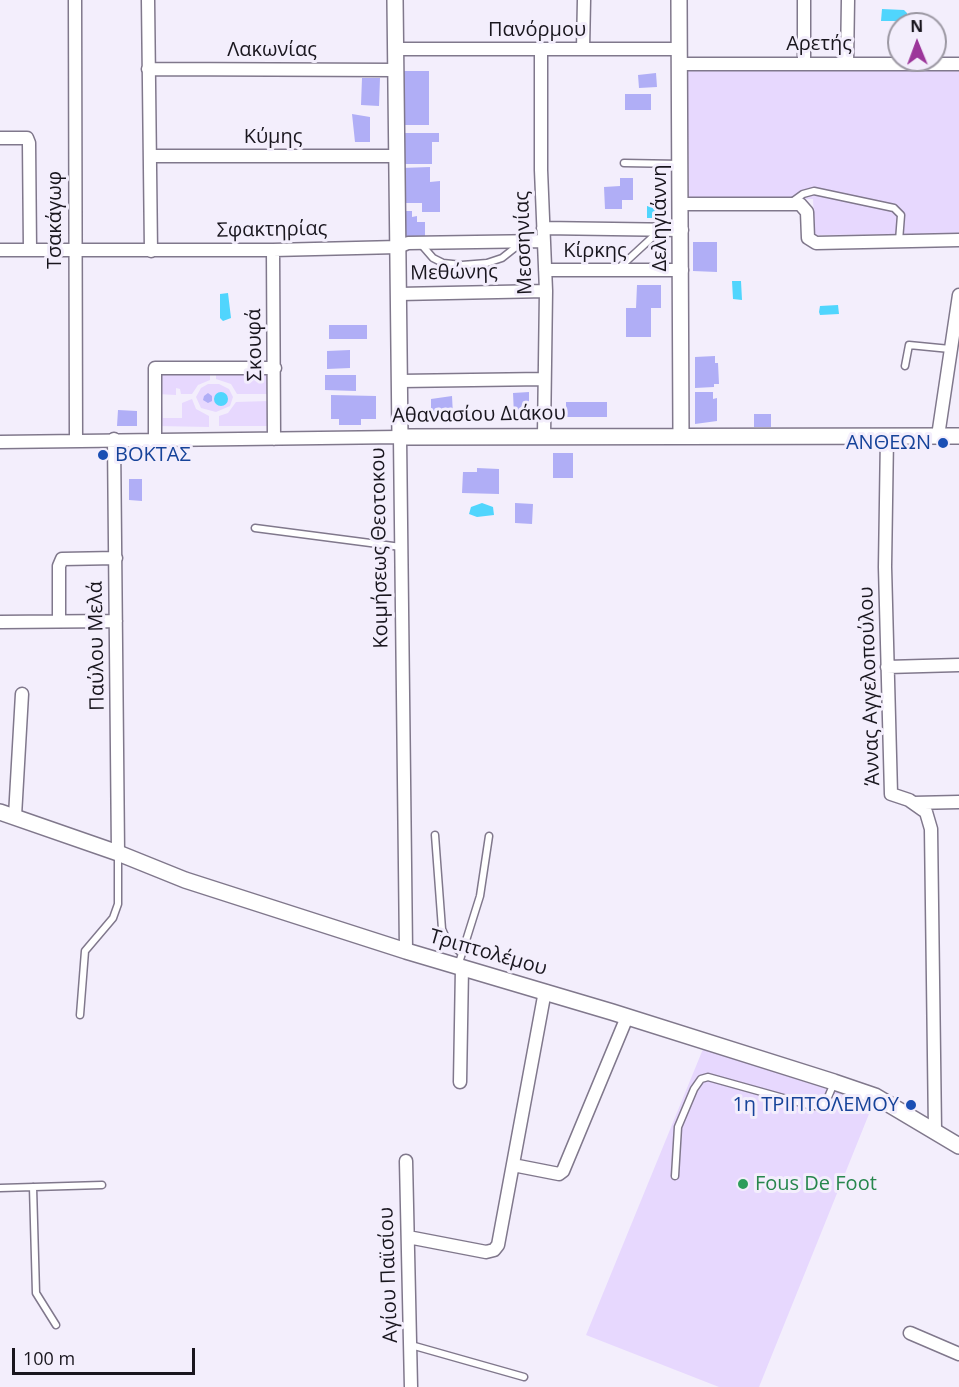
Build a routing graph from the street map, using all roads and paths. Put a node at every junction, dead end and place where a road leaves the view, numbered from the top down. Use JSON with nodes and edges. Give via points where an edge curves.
{"nodes":[{"id":1,"x":75,"y":0,"type":"edge"},
{"id":2,"x":148,"y":0,"type":"edge"},
{"id":3,"x":395,"y":0,"type":"edge"},
{"id":4,"x":584,"y":0,"type":"edge"},
{"id":5,"x":679,"y":0,"type":"edge"},
{"id":6,"x":804,"y":0,"type":"edge"},
{"id":7,"x":848,"y":0,"type":"edge"},
{"id":8,"x":396,"y":49,"type":"junction"},
{"id":9,"x":541,"y":49,"type":"junction"},
{"id":10,"x":583,"y":49,"type":"junction"},
{"id":11,"x":679,"y":56,"type":"junction"},
{"id":12,"x":804,"y":64,"type":"junction"},
{"id":13,"x":847,"y":64,"type":"junction"},
{"id":14,"x":959,"y":64,"type":"edge"},
{"id":15,"x":148,"y":69,"type":"junction"},
{"id":16,"x":396,"y":70,"type":"junction"},
{"id":17,"x":0,"y":138,"type":"edge"},
{"id":18,"x":150,"y":156,"type":"junction"},
{"id":19,"x":397,"y":156,"type":"junction"},
{"id":20,"x":624,"y":163,"type":"dead end"},
{"id":21,"x":681,"y":164,"type":"junction"},
{"id":22,"x":790,"y":203,"type":"junction"},
{"id":23,"x":681,"y":204,"type":"junction"},
{"id":24,"x":543,"y":228,"type":"junction"},
{"id":25,"x":660,"y":229,"type":"junction"},
{"id":26,"x":682,"y":230,"type":"junction"},
{"id":27,"x":959,"y":240,"type":"edge"},
{"id":28,"x":543,"y":241,"type":"junction"},
{"id":29,"x":523,"y":242,"type":"junction"},
{"id":30,"x":899,"y":242,"type":"junction"},
{"id":31,"x":419,"y":243,"type":"junction"},
{"id":32,"x":398,"y":247,"type":"junction"},
{"id":33,"x":30,"y":249,"type":"junction"},
{"id":34,"x":0,"y":250,"type":"edge"},
{"id":35,"x":75,"y":250,"type":"junction"},
{"id":36,"x":273,"y":250,"type":"junction"},
{"id":37,"x":151,"y":251,"type":"junction"},
{"id":38,"x":545,"y":270,"type":"junction"},
{"id":39,"x":617,"y":270,"type":"junction"},
{"id":40,"x":682,"y":270,"type":"junction"},
{"id":41,"x":546,"y":291,"type":"junction"},
{"id":42,"x":399,"y":294,"type":"junction"},
{"id":43,"x":959,"y":295,"type":"edge"},
{"id":44,"x":950,"y":349,"type":"junction"},
{"id":45,"x":905,"y":366,"type":"dead end"},
{"id":46,"x":275,"y":368,"type":"junction"},
{"id":47,"x":544,"y":379,"type":"junction"},
{"id":48,"x":400,"y":381,"type":"junction"},
{"id":49,"x":544,"y":435,"type":"junction"},
{"id":50,"x":681,"y":436,"type":"junction"},
{"id":51,"x":887,"y":436,"type":"junction"},
{"id":52,"x":938,"y":436,"type":"junction"},
{"id":53,"x":959,"y":436,"type":"edge"},
{"id":54,"x":400,"y":437,"type":"junction"},
{"id":55,"x":155,"y":438,"type":"junction"},
{"id":56,"x":114,"y":439,"type":"junction"},
{"id":57,"x":76,"y":440,"type":"junction"},
{"id":58,"x":274,"y":440,"type":"junction"},
{"id":59,"x":0,"y":442,"type":"edge"},
{"id":60,"x":255,"y":528,"type":"dead end"},
{"id":61,"x":401,"y":547,"type":"junction"},
{"id":62,"x":116,"y":558,"type":"junction"},
{"id":63,"x":59,"y":621,"type":"junction"},
{"id":64,"x":116,"y":621,"type":"junction"},
{"id":65,"x":0,"y":622,"type":"edge"},
{"id":66,"x":959,"y":665,"type":"edge"},
{"id":67,"x":887,"y":667,"type":"junction"},
{"id":68,"x":22,"y":694,"type":"dead end"},
{"id":69,"x":959,"y":802,"type":"edge"},
{"id":70,"x":913,"y":803,"type":"junction"},
{"id":71,"x":8,"y":814,"type":"edge"},
{"id":72,"x":435,"y":835,"type":"dead end"},
{"id":73,"x":489,"y":836,"type":"dead end"},
{"id":74,"x":118,"y":853,"type":"junction"},
{"id":75,"x":406,"y":951,"type":"junction"},
{"id":76,"x":461,"y":963,"type":"junction"},
{"id":77,"x":545,"y":992,"type":"junction"},
{"id":78,"x":80,"y":1015,"type":"dead end"},
{"id":79,"x":627,"y":1017,"type":"junction"},
{"id":80,"x":460,"y":1082,"type":"dead end"},
{"id":81,"x":834,"y":1082,"type":"junction"},
{"id":82,"x":935,"y":1131,"type":"junction"},
{"id":83,"x":959,"y":1146,"type":"edge"},
{"id":84,"x":406,"y":1161,"type":"dead end"},
{"id":85,"x":513,"y":1165,"type":"junction"},
{"id":86,"x":675,"y":1176,"type":"dead end"},
{"id":87,"x":102,"y":1185,"type":"dead end"},
{"id":88,"x":33,"y":1187,"type":"junction"},
{"id":89,"x":0,"y":1188,"type":"edge"},
{"id":90,"x":408,"y":1237,"type":"junction"},
{"id":91,"x":56,"y":1325,"type":"dead end"},
{"id":92,"x":910,"y":1333,"type":"dead end"},
{"id":93,"x":411,"y":1345,"type":"junction"},
{"id":94,"x":957,"y":1349,"type":"edge"},
{"id":95,"x":524,"y":1377,"type":"dead end"},
{"id":96,"x":411,"y":1387,"type":"edge"}],
"edges":[{"from":1,"to":35,"type":"street","name":"Τσακάγωφ"},
{"from":2,"to":15,"type":"street"},
{"from":3,"to":8,"type":"street","name":"Κοιμήσεως Θεοτοκου"},
{"from":4,"to":10,"type":"street"},
{"from":5,"to":11,"type":"street","name":"Δεληγιάννη"},
{"from":6,"to":12,"type":"street"},
{"from":7,"to":13,"type":"street"},
{"from":8,"to":9,"type":"street","name":"Πανόρμου"},
{"from":8,"to":16,"type":"street","name":"Κοιμήσεως Θεοτοκου"},
{"from":9,"to":10,"type":"street","name":"Πανόρμου"},
{"from":9,"to":24,"type":"street","name":"Μεσσηνίας"},
{"from":10,"to":11,"type":"street","name":"Πανόρμου"},
{"from":11,"to":12,"type":"street","name":"Αρετής"},
{"from":11,"to":21,"type":"street","name":"Δεληγιάννη"},
{"from":12,"to":13,"type":"street","name":"Αρετής"},
{"from":13,"to":14,"type":"street","name":"Αρετής"},
{"from":15,"to":16,"type":"street","name":"Λακωνίας"},
{"from":15,"to":18,"type":"street"},
{"from":16,"to":19,"type":"street","name":"Κοιμήσεως Θεοτοκου"},
{"from":17,"to":33,"type":"street","via":[[27,138],[29,143]]},
{"from":18,"to":19,"type":"street","name":"Κύμης"},
{"from":18,"to":37,"type":"street"},
{"from":19,"to":32,"type":"street","name":"Κοιμήσεως Θεοτοκου"},
{"from":20,"to":21,"type":"lane"},
{"from":21,"to":23,"type":"street","name":"Δεληγιάννη"},
{"from":22,"to":23,"type":"street"},
{"from":22,"to":30,"type":"street","via":[[804,205],[808,238],[813,243]]},
{"from":22,"to":30,"type":"lane","via":[[814,191],[894,208],[901,215]]},
{"from":23,"to":26,"type":"street","name":"Δεληγιάννη"},
{"from":24,"to":25,"type":"street"},
{"from":24,"to":28,"type":"street","name":"Μεσσηνίας"},
{"from":25,"to":26,"type":"street"},
{"from":25,"to":39,"type":"lane"},
{"from":26,"to":40,"type":"street","name":"Δεληγιάννη"},
{"from":27,"to":30,"type":"street"},
{"from":28,"to":29,"type":"street","name":"Σφακτηρίας"},
{"from":28,"to":38,"type":"street","name":"Μεσσηνίας"},
{"from":29,"to":31,"type":"street","name":"Σφακτηρίας"},
{"from":29,"to":31,"type":"lane","via":[[502,258],[462,265],[433,258]]},
{"from":31,"to":32,"type":"street","name":"Σφακτηρίας"},
{"from":32,"to":36,"type":"street","name":"Σφακτηρίας"},
{"from":32,"to":42,"type":"street","name":"Κοιμήσεως Θεοτοκου"},
{"from":33,"to":34,"type":"street","name":"Σφακτηρίας"},
{"from":33,"to":35,"type":"street","name":"Σφακτηρίας"},
{"from":35,"to":37,"type":"street","name":"Σφακτηρίας"},
{"from":35,"to":57,"type":"street","name":"Τσακάγωφ"},
{"from":36,"to":37,"type":"street","name":"Σφακτηρίας"},
{"from":36,"to":46,"type":"street","name":"Σκουφά"},
{"from":38,"to":39,"type":"street","name":"Κίρκης"},
{"from":38,"to":41,"type":"street","name":"Μεσσηνίας"},
{"from":39,"to":40,"type":"street","name":"Κίρκης"},
{"from":40,"to":50,"type":"street","name":"Δεληγιάννη"},
{"from":41,"to":42,"type":"street","name":"Μεθώνης"},
{"from":41,"to":47,"type":"street","name":"Μεσσηνίας"},
{"from":42,"to":48,"type":"street","name":"Κοιμήσεως Θεοτοκου"},
{"from":43,"to":44,"type":"street"},
{"from":44,"to":45,"type":"lane","via":[[909,345]]},
{"from":44,"to":52,"type":"street"},
{"from":46,"to":55,"type":"street","via":[[155,368]]},
{"from":46,"to":58,"type":"street","name":"Σκουφά"},
{"from":47,"to":48,"type":"street"},
{"from":47,"to":49,"type":"street","name":"Μεσσηνίας"},
{"from":48,"to":54,"type":"street","name":"Κοιμήσεως Θεοτοκου"},
{"from":49,"to":50,"type":"street","name":"Αθανασίου Διάκου"},
{"from":49,"to":54,"type":"street","name":"Αθανασίου Διάκου"},
{"from":50,"to":51,"type":"street","name":"Αθανασίου Διάκου"},
{"from":51,"to":52,"type":"street","name":"Αθανασίου Διάκου"},
{"from":51,"to":67,"type":"street","name":"Άννας Αγγελοπούλου"},
{"from":52,"to":53,"type":"street","name":"Αθανασίου Διάκου"},
{"from":54,"to":58,"type":"street","name":"Αθανασίου Διάκου"},
{"from":54,"to":61,"type":"street","name":"Κοιμήσεως Θεοτοκου"},
{"from":55,"to":56,"type":"street","name":"Αθανασίου Διάκου"},
{"from":55,"to":58,"type":"street","name":"Αθανασίου Διάκου"},
{"from":56,"to":57,"type":"street","name":"Αθανασίου Διάκου"},
{"from":56,"to":62,"type":"street","name":"Παύλου Μελά"},
{"from":57,"to":59,"type":"street","name":"Αθανασίου Διάκου"},
{"from":60,"to":61,"type":"lane"},
{"from":61,"to":75,"type":"street","name":"Κοιμήσεως Θεοτοκου"},
{"from":62,"to":63,"type":"street","via":[[62,560]]},
{"from":62,"to":64,"type":"street","name":"Παύλου Μελά"},
{"from":63,"to":64,"type":"street"},
{"from":63,"to":65,"type":"street"},
{"from":64,"to":74,"type":"street","name":"Παύλου Μελά"},
{"from":66,"to":67,"type":"street"},
{"from":67,"to":70,"type":"street","name":"Άννας Αγγελοπούλου","via":[[891,794]]},
{"from":68,"to":71,"type":"street"},
{"from":69,"to":70,"type":"street"},
{"from":70,"to":82,"type":"street","name":"Άννας Αγγελοπούλου","via":[[926,812],[931,829]]},
{"from":71,"to":74,"type":"street","name":"Τριπτολέμου"},
{"from":72,"to":76,"type":"lane","via":[[442,929]]},
{"from":73,"to":76,"type":"lane","via":[[480,896]]},
{"from":74,"to":75,"type":"street","name":"Τριπτολέμου","via":[[185,880]]},
{"from":74,"to":78,"type":"lane","via":[[118,904],[113,918],[85,951]]},
{"from":75,"to":76,"type":"street","name":"Τριπτολέμου"},
{"from":76,"to":77,"type":"street","name":"Τριπτολέμου"},
{"from":76,"to":80,"type":"street"},
{"from":77,"to":79,"type":"street","name":"Τριπτολέμου"},
{"from":77,"to":85,"type":"street"},
{"from":79,"to":81,"type":"street","name":"Τριπτολέμου"},
{"from":79,"to":85,"type":"street","via":[[563,1171],[559,1174]]},
{"from":81,"to":82,"type":"street","name":"Τριπτολέμου","via":[[875,1096]]},
{"from":81,"to":86,"type":"lane","via":[[826,1102],[812,1106],[708,1077],[701,1079],[678,1127]]},
{"from":82,"to":83,"type":"street","name":"Τριπτολέμου"},
{"from":84,"to":90,"type":"street","name":"Αγίου Παϊσίου"},
{"from":85,"to":90,"type":"street","via":[[494,1250],[486,1252]]},
{"from":87,"to":88,"type":"lane"},
{"from":88,"to":89,"type":"lane"},
{"from":88,"to":91,"type":"lane","via":[[36,1293]]},
{"from":90,"to":93,"type":"street","name":"Αγίου Παϊσίου"},
{"from":92,"to":94,"type":"street"},
{"from":93,"to":95,"type":"lane"},
{"from":93,"to":96,"type":"street","name":"Αγίου Παϊσίου"}]}
